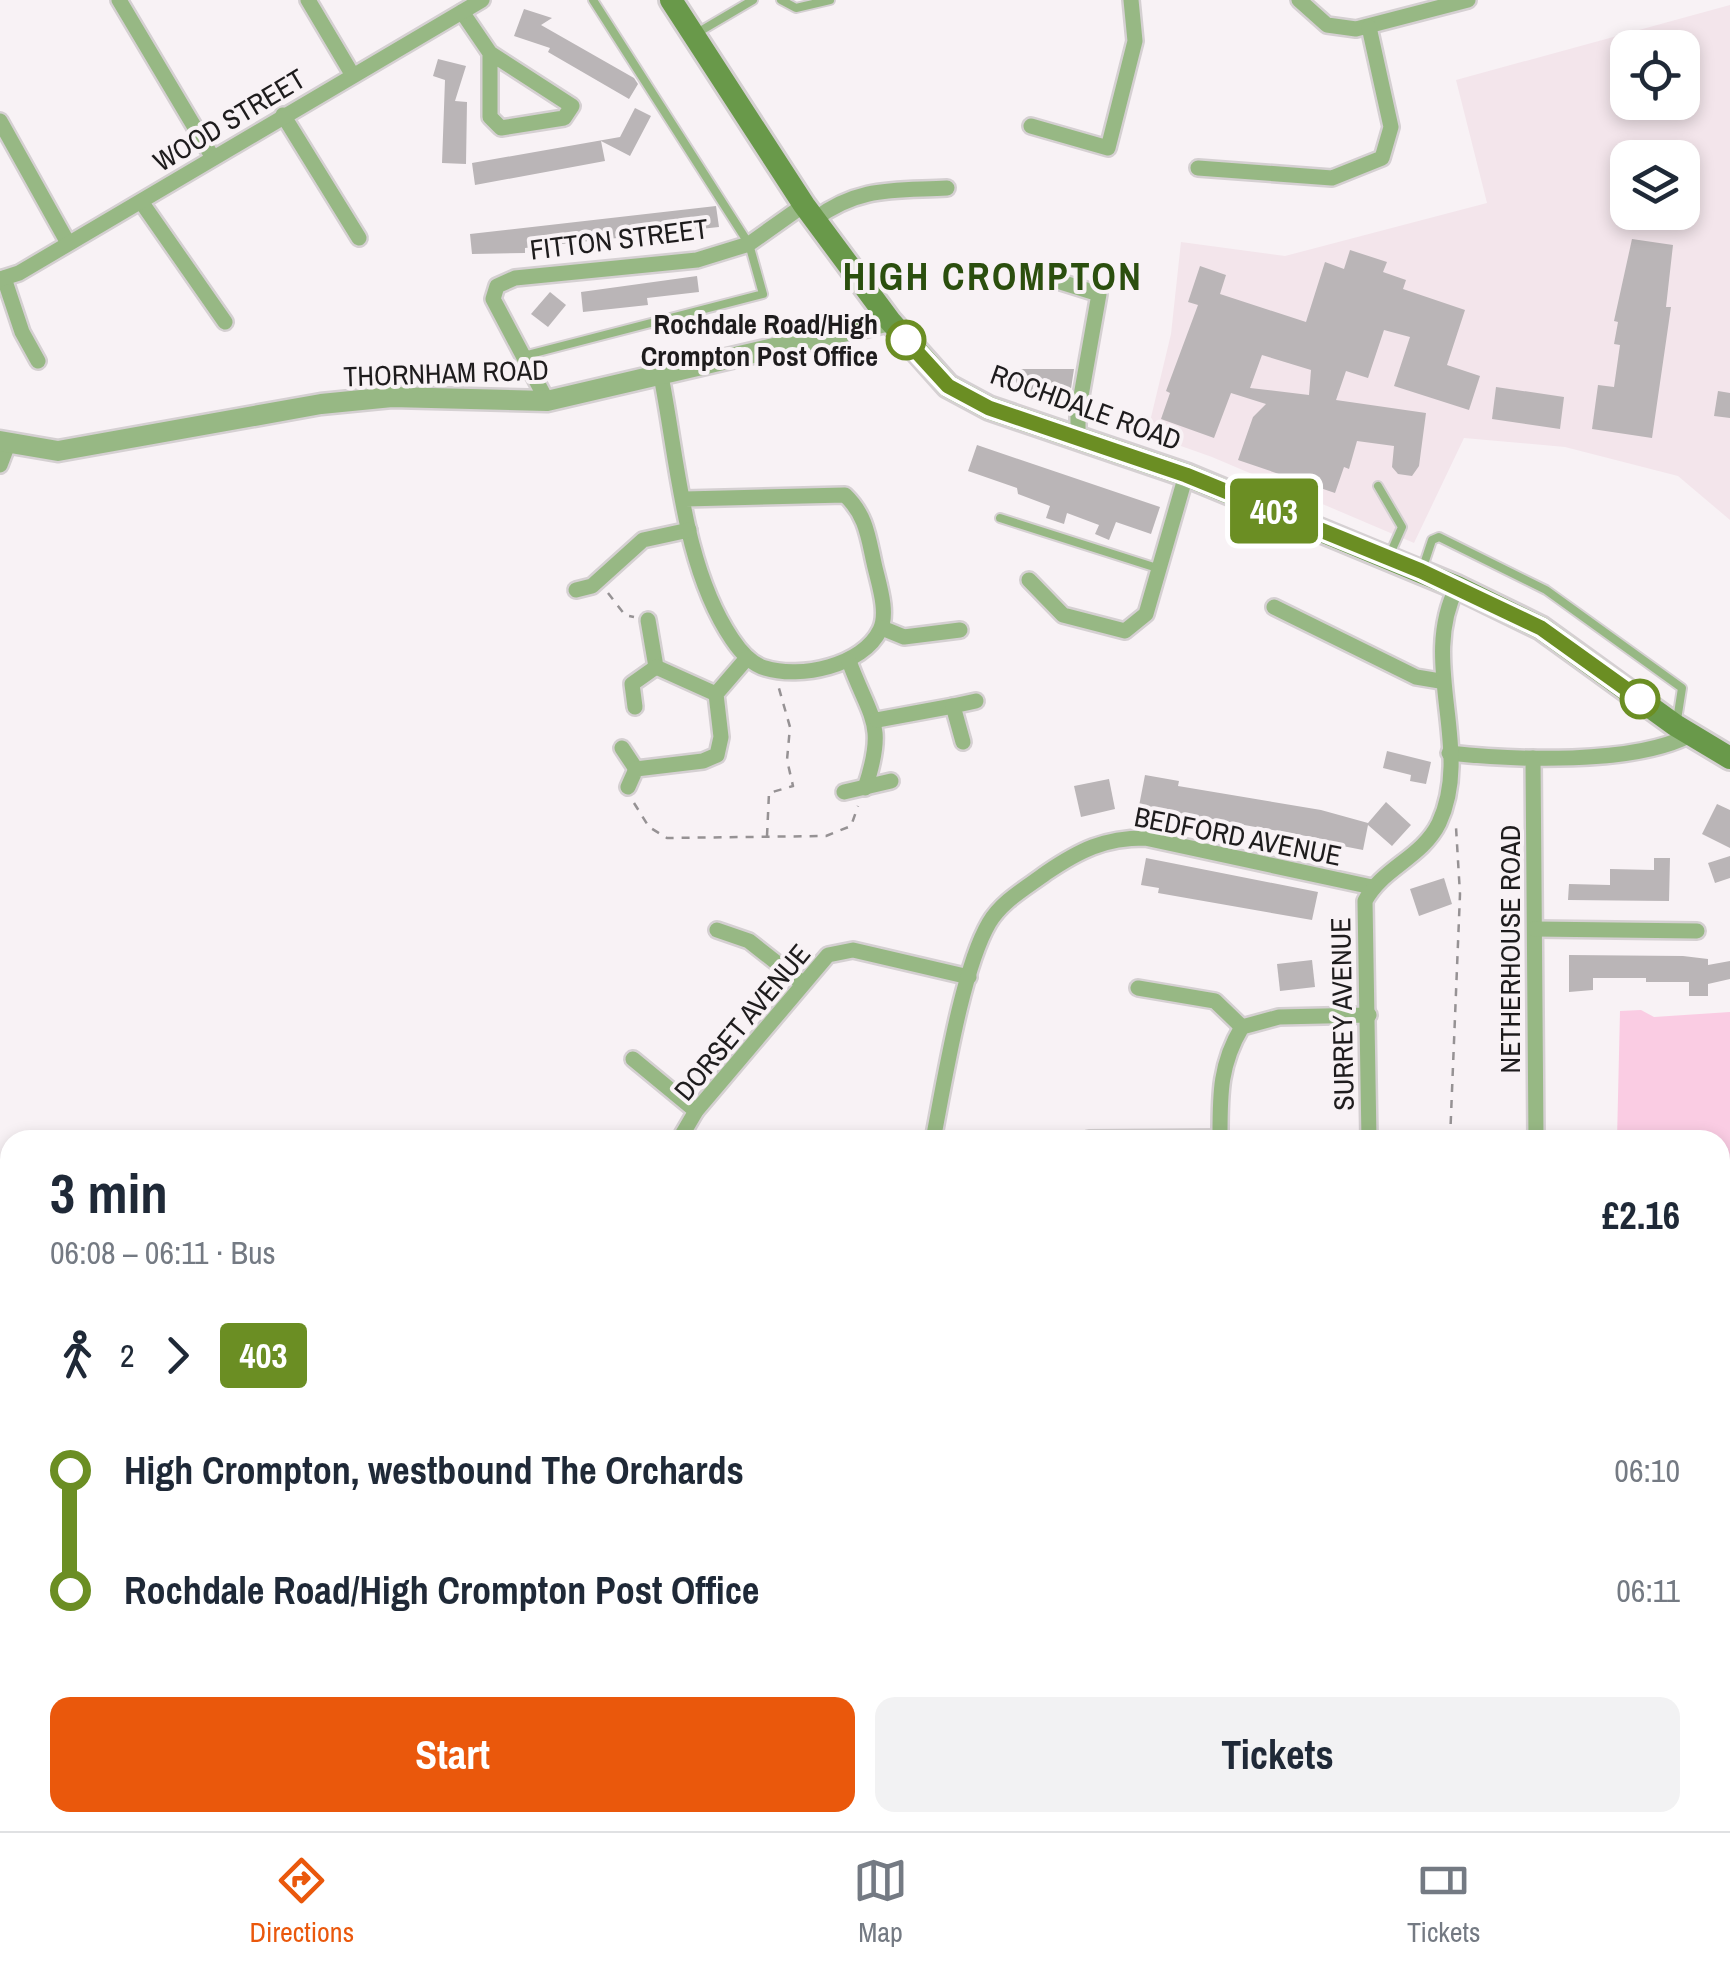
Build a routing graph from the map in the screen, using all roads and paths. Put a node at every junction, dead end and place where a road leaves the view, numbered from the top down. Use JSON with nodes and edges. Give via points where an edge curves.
{"nodes":[{"id":1,"x":119,"y":0,"type":"edge"},
{"id":2,"x":308,"y":0,"type":"edge"},
{"id":3,"x":482,"y":0,"type":"edge"},
{"id":4,"x":593,"y":0,"type":"edge"},
{"id":5,"x":671,"y":0,"type":"edge"},
{"id":6,"x":753,"y":0,"type":"edge"},
{"id":7,"x":781,"y":0,"type":"edge"},
{"id":8,"x":830,"y":0,"type":"edge"},
{"id":9,"x":1131,"y":0,"type":"edge"},
{"id":10,"x":1299,"y":0,"type":"edge"},
{"id":11,"x":1468,"y":0,"type":"edge"},
{"id":12,"x":462,"y":12,"type":"junction"},
{"id":13,"x":1369,"y":27,"type":"junction"},
{"id":14,"x":693,"y":36,"type":"junction"},
{"id":15,"x":490,"y":53,"type":"junction"},
{"id":16,"x":352,"y":74,"type":"junction"},
{"id":17,"x":283,"y":115,"type":"junction"},
{"id":18,"x":0,"y":121,"type":"edge"},
{"id":19,"x":1031,"y":126,"type":"dead end"},
{"id":20,"x":213,"y":158,"type":"junction"},
{"id":21,"x":1198,"y":168,"type":"dead end"},
{"id":22,"x":947,"y":188,"type":"dead end"},
{"id":23,"x":142,"y":202,"type":"junction"},
{"id":24,"x":810,"y":212,"type":"junction"},
{"id":25,"x":359,"y":238,"type":"dead end"},
{"id":26,"x":68,"y":243,"type":"junction"},
{"id":27,"x":749,"y":244,"type":"junction"},
{"id":28,"x":1036,"y":274,"type":"dead end"},
{"id":29,"x":2,"y":278,"type":"edge"},
{"id":30,"x":890,"y":321,"type":"junction"},
{"id":31,"x":225,"y":322,"type":"dead end"},
{"id":32,"x":523,"y":356,"type":"junction"},
{"id":33,"x":38,"y":361,"type":"dead end"},
{"id":34,"x":661,"y":376,"type":"junction"},
{"id":35,"x":547,"y":400,"type":"junction"},
{"id":36,"x":1078,"y":438,"type":"junction"},
{"id":37,"x":4,"y":443,"type":"edge"},
{"id":38,"x":0,"y":466,"type":"edge"},
{"id":39,"x":1186,"y":475,"type":"junction"},
{"id":40,"x":1378,"y":486,"type":"dead end"},
{"id":41,"x":685,"y":499,"type":"junction"},
{"id":42,"x":1000,"y":518,"type":"dead end"},
{"id":43,"x":689,"y":530,"type":"junction"},
{"id":44,"x":1388,"y":558,"type":"junction"},
{"id":45,"x":1157,"y":568,"type":"junction"},
{"id":46,"x":1421,"y":571,"type":"junction"},
{"id":47,"x":1029,"y":580,"type":"dead end"},
{"id":48,"x":596,"y":582,"type":"junction"},
{"id":49,"x":1457,"y":587,"type":"junction"},
{"id":50,"x":576,"y":590,"type":"dead end"},
{"id":51,"x":1274,"y":607,"type":"dead end"},
{"id":52,"x":648,"y":620,"type":"joint"},
{"id":53,"x":882,"y":628,"type":"junction"},
{"id":54,"x":960,"y":630,"type":"dead end"},
{"id":55,"x":748,"y":658,"type":"junction"},
{"id":56,"x":849,"y":661,"type":"junction"},
{"id":57,"x":656,"y":666,"type":"junction"},
{"id":58,"x":776,"y":670,"type":"junction"},
{"id":59,"x":1440,"y":681,"type":"junction"},
{"id":60,"x":716,"y":694,"type":"junction"},
{"id":61,"x":976,"y":701,"type":"dead end"},
{"id":62,"x":953,"y":706,"type":"junction"},
{"id":63,"x":635,"y":707,"type":"dead end"},
{"id":64,"x":876,"y":720,"type":"junction"},
{"id":65,"x":1683,"y":730,"type":"junction"},
{"id":66,"x":962,"y":742,"type":"dead end"},
{"id":67,"x":622,"y":748,"type":"dead end"},
{"id":68,"x":1449,"y":753,"type":"junction"},
{"id":69,"x":1533,"y":758,"type":"junction"},
{"id":70,"x":1730,"y":758,"type":"edge"},
{"id":71,"x":636,"y":769,"type":"junction"},
{"id":72,"x":892,"y":781,"type":"dead end"},
{"id":73,"x":628,"y":787,"type":"joint"},
{"id":74,"x":865,"y":788,"type":"junction"},
{"id":75,"x":1446,"y":789,"type":"junction"},
{"id":76,"x":844,"y":792,"type":"dead end"},
{"id":77,"x":767,"y":838,"type":"junction"},
{"id":78,"x":1372,"y":888,"type":"junction"},
{"id":79,"x":1536,"y":929,"type":"junction"},
{"id":80,"x":717,"y":930,"type":"dead end"},
{"id":81,"x":1696,"y":931,"type":"dead end"},
{"id":82,"x":970,"y":977,"type":"junction"},
{"id":83,"x":801,"y":982,"type":"junction"},
{"id":84,"x":1138,"y":988,"type":"dead end"},
{"id":85,"x":1369,"y":1015,"type":"junction"},
{"id":86,"x":1242,"y":1027,"type":"junction"},
{"id":87,"x":633,"y":1059,"type":"dead end"},
{"id":88,"x":696,"y":1110,"type":"junction"},
{"id":89,"x":685,"y":1130,"type":"edge"},
{"id":90,"x":935,"y":1130,"type":"edge"},
{"id":91,"x":1220,"y":1130,"type":"edge"},
{"id":92,"x":1369,"y":1130,"type":"edge"},
{"id":93,"x":1450,"y":1130,"type":"edge"},
{"id":94,"x":1536,"y":1130,"type":"edge"}],
"edges":[{"from":1,"to":20,"type":"street"},
{"from":2,"to":16,"type":"street"},
{"from":3,"to":12,"type":"street","name":"WOOD STREET"},
{"from":4,"to":27,"type":"lane"},
{"from":5,"to":14,"type":"main road","name":"ROCHDALE ROAD"},
{"from":6,"to":14,"type":"lane"},
{"from":7,"to":8,"type":"lane","via":[[796,8]]},
{"from":9,"to":19,"type":"street","via":[[1134,41],[1108,148]]},
{"from":10,"to":13,"type":"street","via":[[1327,25]]},
{"from":11,"to":13,"type":"street"},
{"from":12,"to":15,"type":"street"},
{"from":12,"to":16,"type":"street","name":"WOOD STREET"},
{"from":13,"to":21,"type":"street","via":[[1391,127],[1382,158],[1332,178]]},
{"from":14,"to":24,"type":"main road","name":"ROCHDALE ROAD"},
{"from":15,"to":15,"type":"street","via":[[562,96],[572,106],[564,118],[501,128],[490,117]]},
{"from":16,"to":17,"type":"street","name":"WOOD STREET"},
{"from":17,"to":20,"type":"street","name":"WOOD STREET"},
{"from":17,"to":25,"type":"street"},
{"from":18,"to":26,"type":"street"},
{"from":20,"to":23,"type":"street","name":"WOOD STREET"},
{"from":22,"to":24,"type":"street","name":"FITTON STREET","via":[[867,192]]},
{"from":23,"to":26,"type":"street","name":"WOOD STREET"},
{"from":23,"to":31,"type":"street"},
{"from":24,"to":27,"type":"street","name":"FITTON STREET"},
{"from":24,"to":30,"type":"main road","name":"ROCHDALE ROAD"},
{"from":26,"to":29,"type":"street","name":"WOOD STREET"},
{"from":27,"to":32,"type":"lane","via":[[763,294]]},
{"from":27,"to":32,"type":"street","name":"FITTON STREET","via":[[697,260],[515,278],[497,286],[493,299]]},
{"from":28,"to":36,"type":"street","via":[[1099,294]]},
{"from":29,"to":33,"type":"street"},
{"from":30,"to":34,"type":"street","name":"THORNHAM ROAD"},
{"from":30,"to":36,"type":"main road","name":"ROCHDALE ROAD","via":[[948,386],[989,408]]},
{"from":32,"to":35,"type":"street","name":"FITTON STREET"},
{"from":34,"to":35,"type":"street","name":"THORNHAM ROAD"},
{"from":34,"to":41,"type":"street"},
{"from":35,"to":37,"type":"street","name":"THORNHAM ROAD","via":[[392,398],[321,404],[58,452]]},
{"from":36,"to":39,"type":"main road","name":"ROCHDALE ROAD"},
{"from":37,"to":38,"type":"street"},
{"from":39,"to":44,"type":"main road","name":"ROCHDALE ROAD"},
{"from":39,"to":45,"type":"street"},
{"from":40,"to":44,"type":"lane","via":[[1402,527]]},
{"from":41,"to":43,"type":"street"},
{"from":41,"to":53,"type":"street","via":[[846,495],[866,523]]},
{"from":42,"to":45,"type":"lane"},
{"from":43,"to":48,"type":"street","via":[[643,540]]},
{"from":43,"to":55,"type":"street","via":[[714,608]]},
{"from":44,"to":46,"type":"main road","name":"ROCHDALE ROAD"},
{"from":45,"to":47,"type":"street","via":[[1146,614],[1125,631],[1063,614]]},
{"from":46,"to":49,"type":"main road","name":"ROCHDALE ROAD"},
{"from":46,"to":65,"type":"lane","via":[[1438,537],[1546,590],[1682,688]]},
{"from":48,"to":50,"type":"street"},
{"from":48,"to":52,"type":"path","via":[[626,615]]},
{"from":49,"to":59,"type":"street","via":[[1441,628]]},
{"from":49,"to":65,"type":"main road","name":"ROCHDALE ROAD","via":[[1541,628]]},
{"from":51,"to":59,"type":"street","via":[[1416,677]]},
{"from":52,"to":57,"type":"street"},
{"from":53,"to":54,"type":"street","via":[[904,637]]},
{"from":53,"to":56,"type":"street"},
{"from":55,"to":58,"type":"street"},
{"from":55,"to":60,"type":"street"},
{"from":56,"to":58,"type":"street"},
{"from":56,"to":64,"type":"street"},
{"from":57,"to":60,"type":"street"},
{"from":57,"to":63,"type":"street","via":[[632,684]]},
{"from":58,"to":77,"type":"path","via":[[790,727],[793,786],[769,793]]},
{"from":59,"to":68,"type":"street"},
{"from":60,"to":71,"type":"street","via":[[717,755]]},
{"from":61,"to":62,"type":"street"},
{"from":62,"to":64,"type":"street"},
{"from":62,"to":66,"type":"street"},
{"from":64,"to":74,"type":"street"},
{"from":65,"to":69,"type":"street","via":[[1665,748]]},
{"from":65,"to":70,"type":"main road","name":"ROCHDALE ROAD"},
{"from":67,"to":71,"type":"street"},
{"from":68,"to":69,"type":"street"},
{"from":68,"to":75,"type":"street"},
{"from":69,"to":79,"type":"street","name":"NETHERHOUSE ROAD"},
{"from":71,"to":73,"type":"street"},
{"from":72,"to":74,"type":"street"},
{"from":73,"to":77,"type":"path","via":[[649,828],[667,838]]},
{"from":74,"to":76,"type":"street"},
{"from":74,"to":77,"type":"path","via":[[851,826],[826,836]]},
{"from":75,"to":78,"type":"street","via":[[1439,823],[1417,853]]},
{"from":75,"to":93,"type":"path","via":[[1456,818],[1460,894]]},
{"from":78,"to":82,"type":"street","name":"BEDFORD AVENUE","via":[[1145,838],[1113,838],[1084,847],[1008,900],[990,922]]},
{"from":78,"to":85,"type":"street","name":"SURREY AVENUE","via":[[1365,901]]},
{"from":79,"to":81,"type":"street"},
{"from":79,"to":94,"type":"street","name":"NETHERHOUSE ROAD"},
{"from":80,"to":83,"type":"street","via":[[750,941]]},
{"from":82,"to":83,"type":"street","name":"DORSET AVENUE","via":[[854,950],[828,955]]},
{"from":82,"to":90,"type":"street","name":"BEDFORD AVENUE"},
{"from":83,"to":88,"type":"street","name":"DORSET AVENUE"},
{"from":84,"to":86,"type":"street","via":[[1214,1001]]},
{"from":85,"to":86,"type":"street","via":[[1279,1017]]},
{"from":85,"to":92,"type":"street","name":"SURREY AVENUE"},
{"from":86,"to":91,"type":"street","via":[[1219,1082]]},
{"from":87,"to":88,"type":"street"},
{"from":88,"to":89,"type":"street","name":"DORSET AVENUE"}]}
